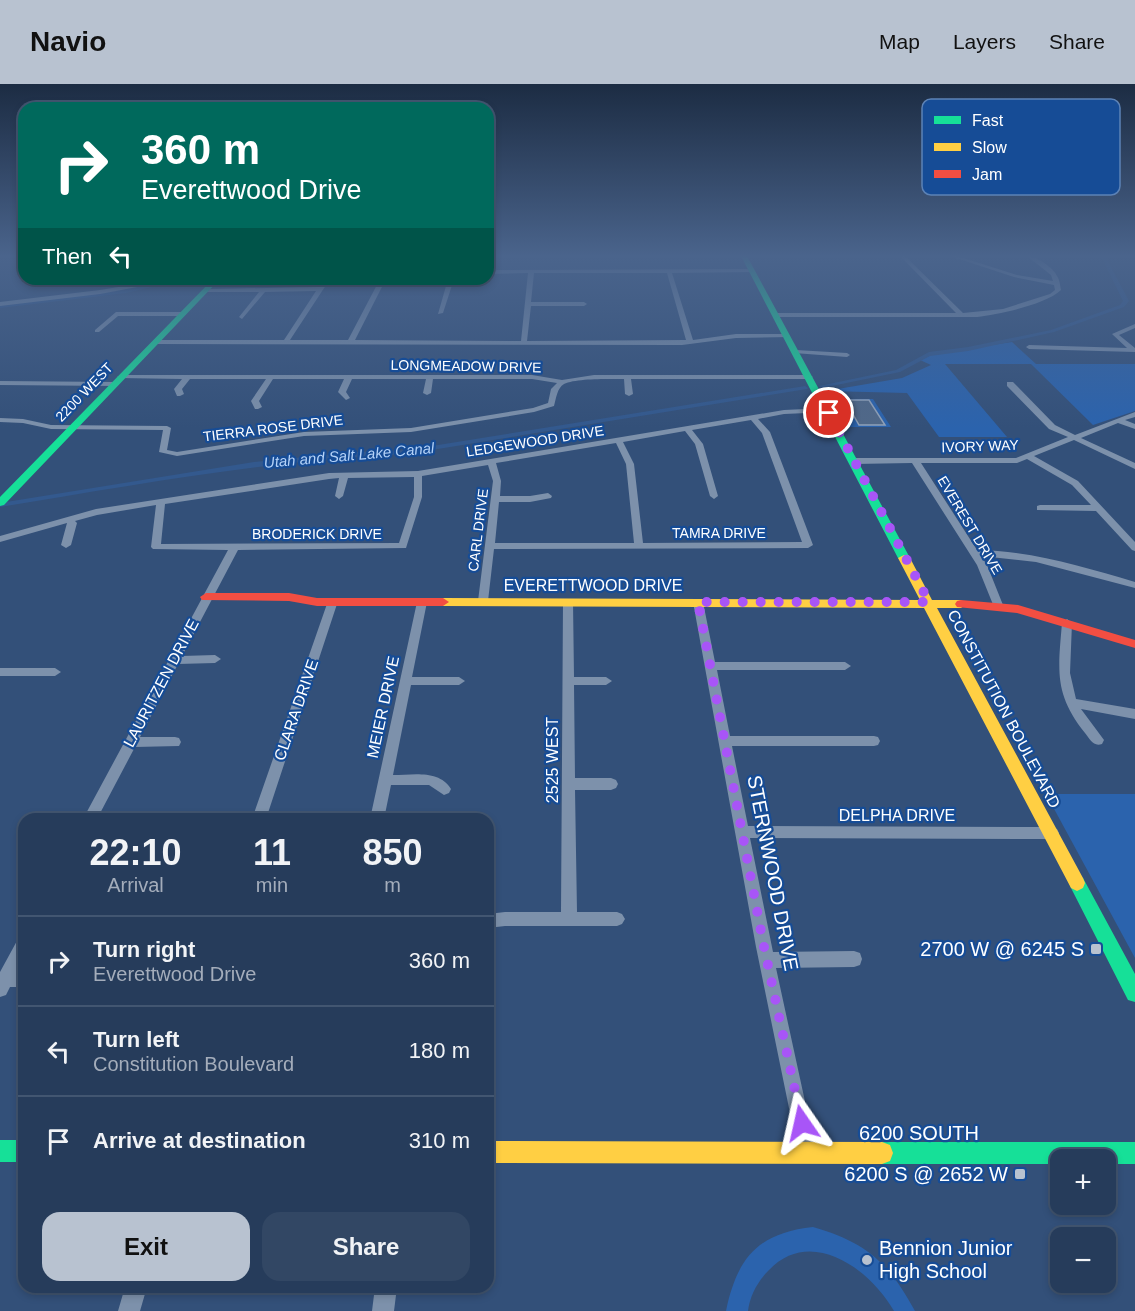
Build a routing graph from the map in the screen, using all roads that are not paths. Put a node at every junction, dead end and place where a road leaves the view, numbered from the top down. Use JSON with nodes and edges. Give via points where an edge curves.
{"nodes":[{"id":1,"x":245,"y":313,"type":"edge"},
{"id":2,"x":304,"y":313,"type":"edge"},
{"id":3,"x":365,"y":313,"type":"edge"},
{"id":4,"x":527,"y":313,"type":"edge"},
{"id":5,"x":681,"y":313,"type":"edge"},
{"id":6,"x":980,"y":313,"type":"edge"},
{"id":7,"x":183,"y":314,"type":"joint"},
{"id":8,"x":776,"y":315,"type":"joint"},
{"id":9,"x":961,"y":315,"type":"joint"},
{"id":10,"x":242,"y":317,"type":"dead end"},
{"id":11,"x":1135,"y":326,"type":"edge"},
{"id":12,"x":98,"y":331,"type":"dead end"},
{"id":13,"x":787,"y":336,"type":"junction"},
{"id":14,"x":156,"y":342,"type":"junction"},
{"id":15,"x":286,"y":342,"type":"junction"},
{"id":16,"x":524,"y":342,"type":"junction"},
{"id":17,"x":690,"y":342,"type":"junction"},
{"id":18,"x":350,"y":343,"type":"junction"},
{"id":19,"x":1029,"y":347,"type":"dead end"},
{"id":20,"x":1134,"y":350,"type":"edge"},
{"id":21,"x":796,"y":352,"type":"junction"},
{"id":22,"x":847,"y":355,"type":"dead end"},
{"id":23,"x":349,"y":377,"type":"junction"},
{"id":24,"x":430,"y":377,"type":"junction"},
{"id":25,"x":627,"y":377,"type":"junction"},
{"id":26,"x":809,"y":377,"type":"junction"},
{"id":27,"x":187,"y":378,"type":"junction"},
{"id":28,"x":270,"y":378,"type":"junction"},
{"id":29,"x":118,"y":381,"type":"junction"},
{"id":30,"x":562,"y":382,"type":"junction"},
{"id":31,"x":0,"y":383,"type":"edge"},
{"id":32,"x":1010,"y":384,"type":"dead end"},
{"id":33,"x":428,"y":393,"type":"dead end"},
{"id":34,"x":629,"y":393,"type":"dead end"},
{"id":35,"x":180,"y":394,"type":"dead end"},
{"id":36,"x":346,"y":398,"type":"dead end"},
{"id":37,"x":258,"y":407,"type":"dead end"},
{"id":38,"x":827,"y":410,"type":"junction"},
{"id":39,"x":1135,"y":414,"type":"edge"},
{"id":40,"x":753,"y":418,"type":"junction"},
{"id":41,"x":0,"y":420,"type":"edge"},
{"id":42,"x":1117,"y":420,"type":"junction"},
{"id":43,"x":73,"y":427,"type":"junction"},
{"id":44,"x":1135,"y":427,"type":"edge"},
{"id":45,"x":687,"y":429,"type":"junction"},
{"id":46,"x":1075,"y":437,"type":"junction"},
{"id":47,"x":619,"y":441,"type":"junction"},
{"id":48,"x":1030,"y":457,"type":"junction"},
{"id":49,"x":854,"y":461,"type":"junction"},
{"id":50,"x":915,"y":461,"type":"junction"},
{"id":51,"x":491,"y":462,"type":"junction"},
{"id":52,"x":1135,"y":466,"type":"edge"},
{"id":53,"x":418,"y":474,"type":"junction"},
{"id":54,"x":344,"y":475,"type":"junction"},
{"id":55,"x":548,"y":495,"type":"dead end"},
{"id":56,"x":714,"y":495,"type":"dead end"},
{"id":57,"x":339,"y":496,"type":"dead end"},
{"id":58,"x":495,"y":499,"type":"junction"},
{"id":59,"x":1,"y":502,"type":"edge"},
{"id":60,"x":161,"y":502,"type":"junction"},
{"id":61,"x":1040,"y":508,"type":"dead end"},
{"id":62,"x":1098,"y":508,"type":"junction"},
{"id":63,"x":70,"y":519,"type":"junction"},
{"id":64,"x":0,"y":539,"type":"edge"},
{"id":65,"x":66,"y":545,"type":"dead end"},
{"id":66,"x":489,"y":546,"type":"junction"},
{"id":67,"x":639,"y":546,"type":"junction"},
{"id":68,"x":234,"y":547,"type":"junction"},
{"id":69,"x":1135,"y":548,"type":"edge"},
{"id":70,"x":974,"y":553,"type":"junction"},
{"id":71,"x":1135,"y":585,"type":"edge"},
{"id":72,"x":206,"y":597,"type":"junction"},
{"id":73,"x":333,"y":601,"type":"junction"},
{"id":74,"x":483,"y":601,"type":"junction"},
{"id":75,"x":422,"y":602,"type":"junction"},
{"id":76,"x":568,"y":602,"type":"junction"},
{"id":77,"x":698,"y":602,"type":"junction"},
{"id":78,"x":929,"y":602,"type":"junction"},
{"id":79,"x":998,"y":605,"type":"junction"},
{"id":80,"x":1067,"y":623,"type":"junction"},
{"id":81,"x":1135,"y":644,"type":"edge"},
{"id":82,"x":215,"y":659,"type":"dead end"},
{"id":83,"x":174,"y":660,"type":"junction"},
{"id":84,"x":710,"y":666,"type":"junction"},
{"id":85,"x":845,"y":666,"type":"dead end"},
{"id":86,"x":0,"y":672,"type":"edge"},
{"id":87,"x":55,"y":672,"type":"dead end"},
{"id":88,"x":405,"y":681,"type":"junction"},
{"id":89,"x":459,"y":681,"type":"dead end"},
{"id":90,"x":568,"y":681,"type":"junction"},
{"id":91,"x":606,"y":681,"type":"dead end"},
{"id":92,"x":1070,"y":702,"type":"junction"},
{"id":93,"x":1135,"y":714,"type":"edge"},
{"id":94,"x":1098,"y":740,"type":"dead end"},
{"id":95,"x":725,"y":741,"type":"junction"},
{"id":96,"x":874,"y":741,"type":"dead end"},
{"id":97,"x":130,"y":742,"type":"junction"},
{"id":98,"x":175,"y":742,"type":"dead end"},
{"id":99,"x":385,"y":780,"type":"junction"},
{"id":100,"x":569,"y":784,"type":"junction"},
{"id":101,"x":611,"y":784,"type":"dead end"},
{"id":102,"x":444,"y":789,"type":"dead end"},
{"id":103,"x":93,"y":813,"type":"edge"},
{"id":104,"x":261,"y":813,"type":"edge"},
{"id":105,"x":377,"y":813,"type":"edge"},
{"id":106,"x":742,"y":832,"type":"junction"},
{"id":107,"x":1052,"y":833,"type":"junction"},
{"id":108,"x":569,"y":919,"type":"junction"},
{"id":109,"x":617,"y":919,"type":"dead end"},
{"id":110,"x":494,"y":921,"type":"edge"},
{"id":111,"x":18,"y":955,"type":"edge"},
{"id":112,"x":854,"y":959,"type":"dead end"},
{"id":113,"x":768,"y":960,"type":"junction"},
{"id":114,"x":18,"y":980,"type":"edge"},
{"id":115,"x":3,"y":984,"type":"edge"},
{"id":116,"x":1135,"y":993,"type":"edge"},
{"id":117,"x":0,"y":1151,"type":"edge"},
{"id":118,"x":18,"y":1151,"type":"edge"},
{"id":119,"x":494,"y":1152,"type":"edge"},
{"id":120,"x":807,"y":1152,"type":"junction"},
{"id":121,"x":1135,"y":1153,"type":"edge"},
{"id":122,"x":134,"y":1293,"type":"edge"},
{"id":123,"x":385,"y":1293,"type":"edge"},
{"id":124,"x":129,"y":1311,"type":"edge"},
{"id":125,"x":383,"y":1311,"type":"edge"}],
"edges":[{"from":1,"to":10,"type":"street"},
{"from":2,"to":15,"type":"street"},
{"from":3,"to":18,"type":"street"},
{"from":4,"to":16,"type":"street"},
{"from":5,"to":17,"type":"street"},
{"from":6,"to":9,"type":"street"},
{"from":7,"to":12,"type":"street","via":[[116,314]]},
{"from":7,"to":14,"type":"main road","name":"2200 WEST"},
{"from":8,"to":9,"type":"street"},
{"from":8,"to":13,"type":"main road","name":"CONSTITUTION BOULEVARD"},
{"from":11,"to":20,"type":"street","via":[[1115,336]]},
{"from":13,"to":17,"type":"street","via":[[736,336]]},
{"from":13,"to":21,"type":"main road","name":"CONSTITUTION BOULEVARD"},
{"from":14,"to":15,"type":"street"},
{"from":14,"to":29,"type":"main road","name":"2200 WEST"},
{"from":15,"to":18,"type":"street"},
{"from":16,"to":17,"type":"street"},
{"from":16,"to":18,"type":"street"},
{"from":19,"to":20,"type":"street"},
{"from":21,"to":22,"type":"street"},
{"from":21,"to":26,"type":"main road","name":"CONSTITUTION BOULEVARD"},
{"from":23,"to":24,"type":"street","name":"LONGMEADOW DRIVE"},
{"from":23,"to":28,"type":"street","name":"LONGMEADOW DRIVE"},
{"from":23,"to":36,"type":"street","via":[[342,392]]},
{"from":24,"to":30,"type":"street","name":"LONGMEADOW DRIVE","via":[[532,377]]},
{"from":24,"to":33,"type":"street"},
{"from":25,"to":26,"type":"street","name":"LONGMEADOW DRIVE"},
{"from":25,"to":30,"type":"street","name":"LONGMEADOW DRIVE"},
{"from":25,"to":34,"type":"street"},
{"from":26,"to":38,"type":"main road","name":"CONSTITUTION BOULEVARD"},
{"from":27,"to":28,"type":"street","name":"LONGMEADOW DRIVE"},
{"from":27,"to":29,"type":"street","name":"LONGMEADOW DRIVE"},
{"from":27,"to":35,"type":"street","via":[[178,389]]},
{"from":28,"to":37,"type":"street","via":[[255,400]]},
{"from":29,"to":31,"type":"street","name":"LONGMEADOW DRIVE"},
{"from":29,"to":43,"type":"main road","name":"2200 WEST"},
{"from":30,"to":43,"type":"street","name":"TIERRA ROSE DRIVE","via":[[555,389],[551,404],[534,410],[411,430],[326,432],[177,454],[163,452],[167,428]]},
{"from":32,"to":46,"type":"street","via":[[1047,423]]},
{"from":38,"to":40,"type":"street","name":"LEDGEWOOD DRIVE","via":[[796,410]]},
{"from":38,"to":49,"type":"main road","name":"CONSTITUTION BOULEVARD"},
{"from":39,"to":42,"type":"street","name":"IVORY WAY"},
{"from":40,"to":45,"type":"street","name":"LEDGEWOOD DRIVE"},
{"from":40,"to":67,"type":"street","name":"TAMRA DRIVE","via":[[766,432],[808,545]]},
{"from":41,"to":43,"type":"street","name":"TIERRA ROSE DRIVE"},
{"from":42,"to":44,"type":"street"},
{"from":42,"to":46,"type":"street","name":"IVORY WAY"},
{"from":43,"to":59,"type":"main road","name":"2200 WEST"},
{"from":45,"to":47,"type":"street","name":"LEDGEWOOD DRIVE"},
{"from":45,"to":56,"type":"street","via":[[699,444]]},
{"from":46,"to":48,"type":"street","name":"IVORY WAY"},
{"from":46,"to":52,"type":"street"},
{"from":47,"to":51,"type":"street","name":"LEDGEWOOD DRIVE"},
{"from":47,"to":67,"type":"street","via":[[630,464]]},
{"from":48,"to":50,"type":"street","name":"IVORY WAY"},
{"from":48,"to":62,"type":"street","via":[[1075,483]]},
{"from":49,"to":50,"type":"street","name":"IVORY WAY"},
{"from":49,"to":78,"type":"main road","name":"CONSTITUTION BOULEVARD"},
{"from":50,"to":70,"type":"street","name":"EVEREST DRIVE"},
{"from":51,"to":53,"type":"street","name":"LEDGEWOOD DRIVE"},
{"from":51,"to":58,"type":"street","name":"CARL DRIVE","via":[[497,481]]},
{"from":53,"to":54,"type":"street","name":"LEDGEWOOD DRIVE"},
{"from":53,"to":68,"type":"street","name":"BRODERICK DRIVE","via":[[418,497],[403,546]]},
{"from":54,"to":57,"type":"street"},
{"from":54,"to":60,"type":"street","name":"LEDGEWOOD DRIVE"},
{"from":55,"to":58,"type":"street"},
{"from":58,"to":66,"type":"street","name":"CARL DRIVE"},
{"from":60,"to":63,"type":"street","name":"LEDGEWOOD DRIVE"},
{"from":60,"to":68,"type":"street","name":"BRODERICK DRIVE","via":[[156,547]]},
{"from":61,"to":62,"type":"street"},
{"from":62,"to":69,"type":"street"},
{"from":63,"to":64,"type":"street","name":"LEDGEWOOD DRIVE"},
{"from":63,"to":65,"type":"street"},
{"from":66,"to":67,"type":"street","name":"TAMRA DRIVE"},
{"from":66,"to":74,"type":"street","name":"CARL DRIVE"},
{"from":68,"to":72,"type":"street","name":"LAURITZEN DRIVE"},
{"from":70,"to":71,"type":"street","via":[[1037,558]]},
{"from":70,"to":79,"type":"street","name":"EVEREST DRIVE"},
{"from":72,"to":73,"type":"main road","name":"EVERETTWOOD DRIVE"},
{"from":72,"to":83,"type":"street","name":"LAURITZEN DRIVE"},
{"from":73,"to":75,"type":"main road","name":"EVERETTWOOD DRIVE"},
{"from":73,"to":104,"type":"street","name":"CLARA DRIVE"},
{"from":74,"to":75,"type":"main road","name":"EVERETTWOOD DRIVE"},
{"from":74,"to":76,"type":"main road","name":"EVERETTWOOD DRIVE"},
{"from":75,"to":88,"type":"street","name":"MEIER DRIVE"},
{"from":76,"to":77,"type":"main road","name":"EVERETTWOOD DRIVE"},
{"from":76,"to":90,"type":"street","name":"2525 WEST"},
{"from":77,"to":78,"type":"main road","name":"EVERETTWOOD DRIVE"},
{"from":77,"to":84,"type":"street","name":"STERNWOOD DRIVE"},
{"from":78,"to":79,"type":"main road","name":"EVERETTWOOD DRIVE"},
{"from":78,"to":107,"type":"main road","name":"CONSTITUTION BOULEVARD"},
{"from":79,"to":80,"type":"main road","name":"EVERETTWOOD DRIVE"},
{"from":80,"to":81,"type":"main road","name":"EVERETTWOOD DRIVE"},
{"from":80,"to":92,"type":"street","via":[[1062,676]]},
{"from":82,"to":83,"type":"street"},
{"from":83,"to":97,"type":"street","name":"LAURITZEN DRIVE"},
{"from":84,"to":85,"type":"street"},
{"from":84,"to":95,"type":"street","name":"STERNWOOD DRIVE"},
{"from":86,"to":87,"type":"street"},
{"from":88,"to":89,"type":"street"},
{"from":88,"to":99,"type":"street","name":"MEIER DRIVE"},
{"from":90,"to":91,"type":"street"},
{"from":90,"to":100,"type":"street","name":"2525 WEST"},
{"from":92,"to":93,"type":"street"},
{"from":92,"to":94,"type":"street"},
{"from":95,"to":96,"type":"street"},
{"from":95,"to":106,"type":"street","name":"STERNWOOD DRIVE"},
{"from":97,"to":98,"type":"street"},
{"from":97,"to":103,"type":"street","name":"LAURITZEN DRIVE"},
{"from":99,"to":102,"type":"street","via":[[432,780]]},
{"from":99,"to":105,"type":"street","name":"MEIER DRIVE"},
{"from":100,"to":101,"type":"street"},
{"from":100,"to":108,"type":"street","name":"2525 WEST"},
{"from":106,"to":107,"type":"street","name":"DELPHA DRIVE"},
{"from":106,"to":113,"type":"street","name":"STERNWOOD DRIVE"},
{"from":107,"to":116,"type":"main road","name":"CONSTITUTION BOULEVARD"},
{"from":108,"to":109,"type":"street"},
{"from":108,"to":110,"type":"street"},
{"from":111,"to":115,"type":"street"},
{"from":112,"to":113,"type":"street"},
{"from":113,"to":120,"type":"street","name":"STERNWOOD DRIVE"},
{"from":114,"to":115,"type":"street"},
{"from":117,"to":118,"type":"main road"},
{"from":119,"to":120,"type":"main road","name":"6200 SOUTH"},
{"from":120,"to":121,"type":"main road","name":"6200 SOUTH"},
{"from":122,"to":124,"type":"street"},
{"from":123,"to":125,"type":"street"}]}
